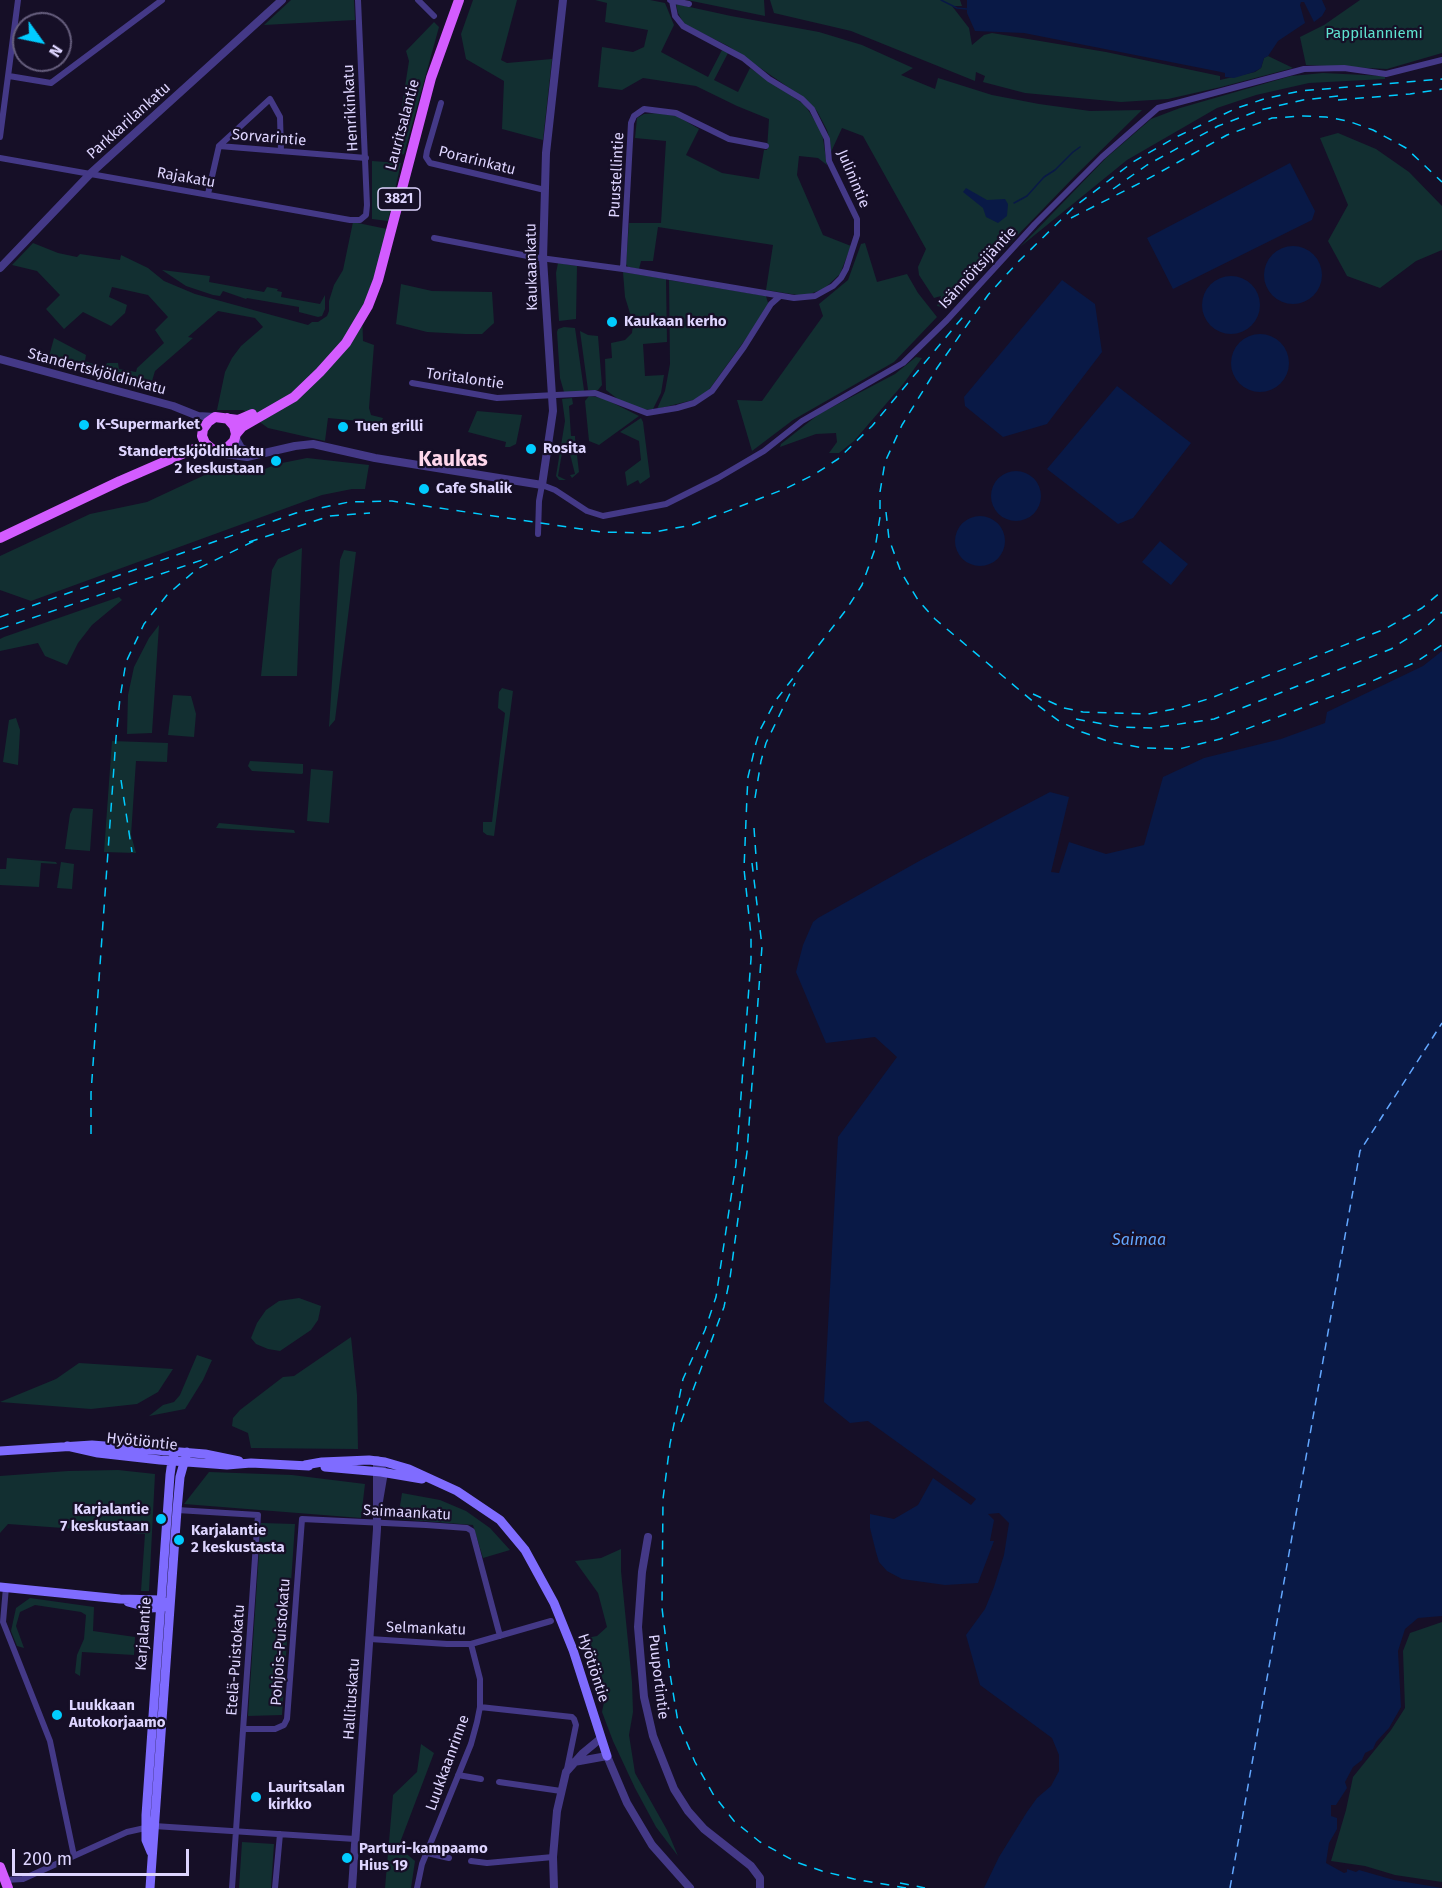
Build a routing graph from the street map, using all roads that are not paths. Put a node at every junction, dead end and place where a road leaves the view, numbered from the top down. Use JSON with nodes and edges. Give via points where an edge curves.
{"nodes":[{"id":1,"x":18,"y":0,"type":"edge"},
{"id":2,"x":162,"y":0,"type":"edge"},
{"id":3,"x":282,"y":0,"type":"edge"},
{"id":4,"x":358,"y":0,"type":"edge"},
{"id":5,"x":418,"y":0,"type":"edge"},
{"id":6,"x":459,"y":0,"type":"edge"},
{"id":7,"x":563,"y":0,"type":"edge"},
{"id":8,"x":671,"y":0,"type":"edge"},
{"id":9,"x":689,"y":4,"type":"dead end"},
{"id":10,"x":434,"y":16,"type":"dead end"},
{"id":11,"x":1442,"y":60,"type":"edge"},
{"id":12,"x":9,"y":76,"type":"junction"},
{"id":13,"x":441,"y":103,"type":"dead end"},
{"id":14,"x":0,"y":137,"type":"edge"},
{"id":15,"x":219,"y":146,"type":"junction"},
{"id":16,"x":766,"y":146,"type":"dead end"},
{"id":17,"x":281,"y":151,"type":"junction"},
{"id":18,"x":0,"y":158,"type":"edge"},
{"id":19,"x":366,"y":158,"type":"junction"},
{"id":20,"x":91,"y":173,"type":"junction"},
{"id":21,"x":545,"y":190,"type":"junction"},
{"id":22,"x":208,"y":194,"type":"junction"},
{"id":23,"x":366,"y":215,"type":"joint"},
{"id":24,"x":434,"y":238,"type":"dead end"},
{"id":25,"x":543,"y":259,"type":"junction"},
{"id":26,"x":0,"y":268,"type":"edge"},
{"id":27,"x":623,"y":269,"type":"junction"},
{"id":28,"x":767,"y":293,"type":"junction"},
{"id":29,"x":780,"y":296,"type":"junction"},
{"id":30,"x":771,"y":304,"type":"junction"},
{"id":31,"x":0,"y":359,"type":"edge"},
{"id":32,"x":310,"y":381,"type":"junction"},
{"id":33,"x":412,"y":383,"type":"dead end"},
{"id":34,"x":551,"y":396,"type":"junction"},
{"id":35,"x":187,"y":413,"type":"junction"},
{"id":36,"x":215,"y":417,"type":"junction"},
{"id":37,"x":227,"y":418,"type":"junction"},
{"id":38,"x":202,"y":432,"type":"junction"},
{"id":39,"x":236,"y":435,"type":"junction"},
{"id":40,"x":214,"y":449,"type":"junction"},
{"id":41,"x":260,"y":454,"type":"junction"},
{"id":42,"x":120,"y":481,"type":"junction"},
{"id":43,"x":542,"y":485,"type":"junction"},
{"id":44,"x":538,"y":534,"type":"dead end"},
{"id":45,"x":0,"y":538,"type":"edge"},
{"id":46,"x":0,"y":1451,"type":"edge"},
{"id":47,"x":174,"y":1456,"type":"junction"},
{"id":48,"x":185,"y":1457,"type":"junction"},
{"id":49,"x":377,"y":1460,"type":"junction"},
{"id":50,"x":305,"y":1465,"type":"junction"},
{"id":51,"x":380,"y":1472,"type":"junction"},
{"id":52,"x":439,"y":1482,"type":"junction"},
{"id":53,"x":177,"y":1510,"type":"junction"},
{"id":54,"x":302,"y":1519,"type":"joint"},
{"id":55,"x":377,"y":1523,"type":"junction"},
{"id":56,"x":648,"y":1537,"type":"dead end"},
{"id":57,"x":3,"y":1587,"type":"edge"},
{"id":58,"x":164,"y":1605,"type":"junction"},
{"id":59,"x":551,"y":1621,"type":"dead end"},
{"id":60,"x":500,"y":1636,"type":"junction"},
{"id":61,"x":370,"y":1639,"type":"junction"},
{"id":62,"x":471,"y":1644,"type":"junction"},
{"id":63,"x":480,"y":1707,"type":"junction"},
{"id":64,"x":243,"y":1729,"type":"junction"},
{"id":65,"x":600,"y":1739,"type":"junction"},
{"id":66,"x":607,"y":1756,"type":"junction"},
{"id":67,"x":574,"y":1762,"type":"junction"},
{"id":68,"x":566,"y":1772,"type":"junction"},
{"id":69,"x":458,"y":1775,"type":"junction"},
{"id":70,"x":481,"y":1779,"type":"dead end"},
{"id":71,"x":499,"y":1782,"type":"dead end"},
{"id":72,"x":561,"y":1791,"type":"junction"},
{"id":73,"x":150,"y":1827,"type":"junction"},
{"id":74,"x":235,"y":1831,"type":"junction"},
{"id":75,"x":280,"y":1834,"type":"junction"},
{"id":76,"x":355,"y":1839,"type":"junction"},
{"id":77,"x":427,"y":1853,"type":"junction"},
{"id":78,"x":74,"y":1856,"type":"junction"},
{"id":79,"x":553,"y":1857,"type":"junction"},
{"id":80,"x":449,"y":1858,"type":"dead end"},
{"id":81,"x":471,"y":1861,"type":"dead end"},
{"id":82,"x":0,"y":1867,"type":"edge"},
{"id":83,"x":7,"y":1884,"type":"edge"},
{"id":84,"x":150,"y":1888,"type":"edge"},
{"id":85,"x":232,"y":1888,"type":"edge"},
{"id":86,"x":275,"y":1888,"type":"edge"},
{"id":87,"x":352,"y":1888,"type":"edge"},
{"id":88,"x":417,"y":1888,"type":"edge"},
{"id":89,"x":554,"y":1888,"type":"edge"},
{"id":90,"x":690,"y":1888,"type":"edge"},
{"id":91,"x":760,"y":1888,"type":"edge"}],
"edges":[{"from":1,"to":12,"type":"street"},
{"from":2,"to":12,"type":"street","via":[[51,83]]},
{"from":3,"to":20,"type":"street","name":"Parkkarilankatu"},
{"from":4,"to":19,"type":"street","name":"Henrikinkatu"},
{"from":5,"to":10,"type":"street"},
{"from":6,"to":32,"type":"main road","name":"Lauritsalantie","number":"3821","via":[[431,78],[374,293],[346,344]]},
{"from":7,"to":21,"type":"street","name":"Kaukaankatu"},
{"from":8,"to":9,"type":"street"},
{"from":8,"to":29,"type":"street","name":"Julinintie","via":[[675,16],[683,26],[743,58],[812,110],[827,140],[829,161],[853,207],[858,235],[841,278],[815,296]]},
{"from":11,"to":43,"type":"street","name":"Isännöitsijäntie","via":[[1386,74],[1344,68],[1304,69],[1158,108],[1102,157],[903,363],[802,421],[764,451],[666,504],[627,513],[596,515]]},
{"from":12,"to":14,"type":"street"},
{"from":13,"to":21,"type":"street","name":"Porarinkatu","via":[[427,151],[430,163]]},
{"from":15,"to":17,"type":"street","name":"Sorvarintie"},
{"from":15,"to":17,"type":"street","via":[[270,99],[280,117]]},
{"from":15,"to":22,"type":"street","name":"Sorvarintie"},
{"from":16,"to":27,"type":"street","name":"Puustellintie","via":[[729,139],[676,112],[644,109],[634,116]]},
{"from":17,"to":19,"type":"street","name":"Sorvarintie"},
{"from":18,"to":20,"type":"street","name":"Rajakatu"},
{"from":19,"to":23,"type":"street","name":"Henrikinkatu"},
{"from":20,"to":22,"type":"street","name":"Rajakatu"},
{"from":20,"to":26,"type":"street","name":"Parkkarilankatu"},
{"from":21,"to":25,"type":"street","name":"Kaukaankatu"},
{"from":22,"to":23,"type":"street","name":"Rajakatu","via":[[355,220]]},
{"from":24,"to":25,"type":"street","name":"Julinintie"},
{"from":25,"to":27,"type":"street","name":"Julinintie"},
{"from":25,"to":34,"type":"street","name":"Kaukaankatu"},
{"from":27,"to":28,"type":"street","name":"Julinintie"},
{"from":28,"to":29,"type":"street","name":"Julinintie"},
{"from":28,"to":30,"type":"street"},
{"from":29,"to":30,"type":"street","name":"Toritalontie"},
{"from":30,"to":34,"type":"street","name":"Toritalontie","via":[[712,391],[694,403],[647,413],[595,393]]},
{"from":31,"to":35,"type":"street","name":"Standertskjöldinkatu"},
{"from":32,"to":37,"type":"main road","name":"Lauritsalantie","number":"3821","via":[[243,418]]},
{"from":32,"to":39,"type":"main road","name":"Lauritsalantie","number":"3821","via":[[283,405],[242,427]]},
{"from":33,"to":34,"type":"street","name":"Toritalontie","via":[[484,397]]},
{"from":34,"to":43,"type":"street","name":"Kaukaankatu","via":[[552,424]]},
{"from":35,"to":36,"type":"street","name":"Standertskjöldinkatu"},
{"from":35,"to":38,"type":"street","name":"Standertskjöldinkatu"},
{"from":36,"to":37,"type":"main road"},
{"from":36,"to":38,"type":"main road"},
{"from":37,"to":39,"type":"main road"},
{"from":38,"to":40,"type":"main road","via":[[206,443]]},
{"from":38,"to":42,"type":"main road","via":[[188,445]]},
{"from":39,"to":40,"type":"main road","via":[[228,447]]},
{"from":39,"to":41,"type":"street","via":[[238,446],[244,451]]},
{"from":40,"to":41,"type":"street","via":[[241,457]]},
{"from":40,"to":42,"type":"main road","via":[[196,448]]},
{"from":41,"to":43,"type":"street","via":[[313,444]]},
{"from":42,"to":45,"type":"main road"},
{"from":43,"to":44,"type":"street","name":"Kaukaankatu"},
{"from":46,"to":47,"type":"main road","name":"Hyötiöntie","via":[[67,1446],[98,1453]]},
{"from":47,"to":48,"type":"main road","name":"Hyötiöntie"},
{"from":47,"to":58,"type":"main road","name":"Karjalantie"},
{"from":48,"to":50,"type":"main road","name":"Hyötiöntie","via":[[227,1465]]},
{"from":48,"to":53,"type":"main road","name":"Karjalantie"},
{"from":49,"to":50,"type":"main road","name":"Hyötiöntie"},
{"from":49,"to":51,"type":"street","name":"Hallituskatu"},
{"from":49,"to":52,"type":"main road","name":"Hyötiöntie"},
{"from":50,"to":51,"type":"main road","name":"Hyötiöntie"},
{"from":51,"to":52,"type":"main road","name":"Hyötiöntie"},
{"from":51,"to":55,"type":"street","name":"Hallituskatu"},
{"from":52,"to":65,"type":"main road","name":"Hyötiöntie","via":[[500,1520],[525,1550],[564,1626]]},
{"from":53,"to":58,"type":"main road","name":"Karjalantie"},
{"from":53,"to":64,"type":"street","name":"Etelä-Puistokatu","via":[[258,1515]]},
{"from":54,"to":55,"type":"street","name":"Saimaankatu"},
{"from":54,"to":64,"type":"street","name":"Pohjois-Puistokatu","via":[[287,1719],[275,1729]]},
{"from":55,"to":60,"type":"street","name":"Saimaankatu","via":[[472,1531]]},
{"from":55,"to":61,"type":"street","name":"Hallituskatu"},
{"from":56,"to":91,"type":"street","name":"Puuportintie","via":[[638,1627],[644,1697],[653,1736],[674,1789],[688,1811],[704,1829],[751,1866],[760,1878]]},
{"from":57,"to":58,"type":"main road","via":[[120,1599],[144,1606]]},
{"from":57,"to":78,"type":"street","via":[[3,1622],[50,1741]]},
{"from":58,"to":73,"type":"main road","name":"Karjalantie"},
{"from":59,"to":60,"type":"street","name":"Selmankatu"},
{"from":60,"to":62,"type":"street","name":"Selmankatu"},
{"from":61,"to":62,"type":"street","name":"Selmankatu"},
{"from":61,"to":76,"type":"street","name":"Hallituskatu"},
{"from":62,"to":63,"type":"street","name":"Luukkaanrinne","via":[[480,1679]]},
{"from":63,"to":68,"type":"street","via":[[574,1719],[575,1733]]},
{"from":63,"to":69,"type":"street","name":"Luukkaanrinne"},
{"from":64,"to":74,"type":"street","name":"Etelä-Puistokatu"},
{"from":65,"to":66,"type":"main road","name":"Hyötiöntie"},
{"from":65,"to":67,"type":"street"},
{"from":66,"to":67,"type":"street"},
{"from":66,"to":90,"type":"street","name":"Hyötiöntie","via":[[627,1803],[652,1845]]},
{"from":67,"to":68,"type":"street"},
{"from":68,"to":72,"type":"street"},
{"from":69,"to":70,"type":"street"},
{"from":69,"to":77,"type":"street","name":"Luukkaanrinne"},
{"from":71,"to":72,"type":"street"},
{"from":72,"to":79,"type":"street"},
{"from":73,"to":74,"type":"street"},
{"from":73,"to":78,"type":"street","via":[[127,1832]]},
{"from":73,"to":84,"type":"main road","name":"Karjalantie"},
{"from":74,"to":75,"type":"street"},
{"from":74,"to":85,"type":"street","name":"Etelä-Puistokatu"},
{"from":75,"to":76,"type":"street"},
{"from":75,"to":86,"type":"street"},
{"from":76,"to":87,"type":"street","name":"Hallituskatu"},
{"from":77,"to":80,"type":"street"},
{"from":77,"to":88,"type":"street","name":"Luukkaanrinne"},
{"from":78,"to":83,"type":"street"},
{"from":79,"to":81,"type":"street"},
{"from":79,"to":89,"type":"street"},
{"from":82,"to":83,"type":"main road"}]}
